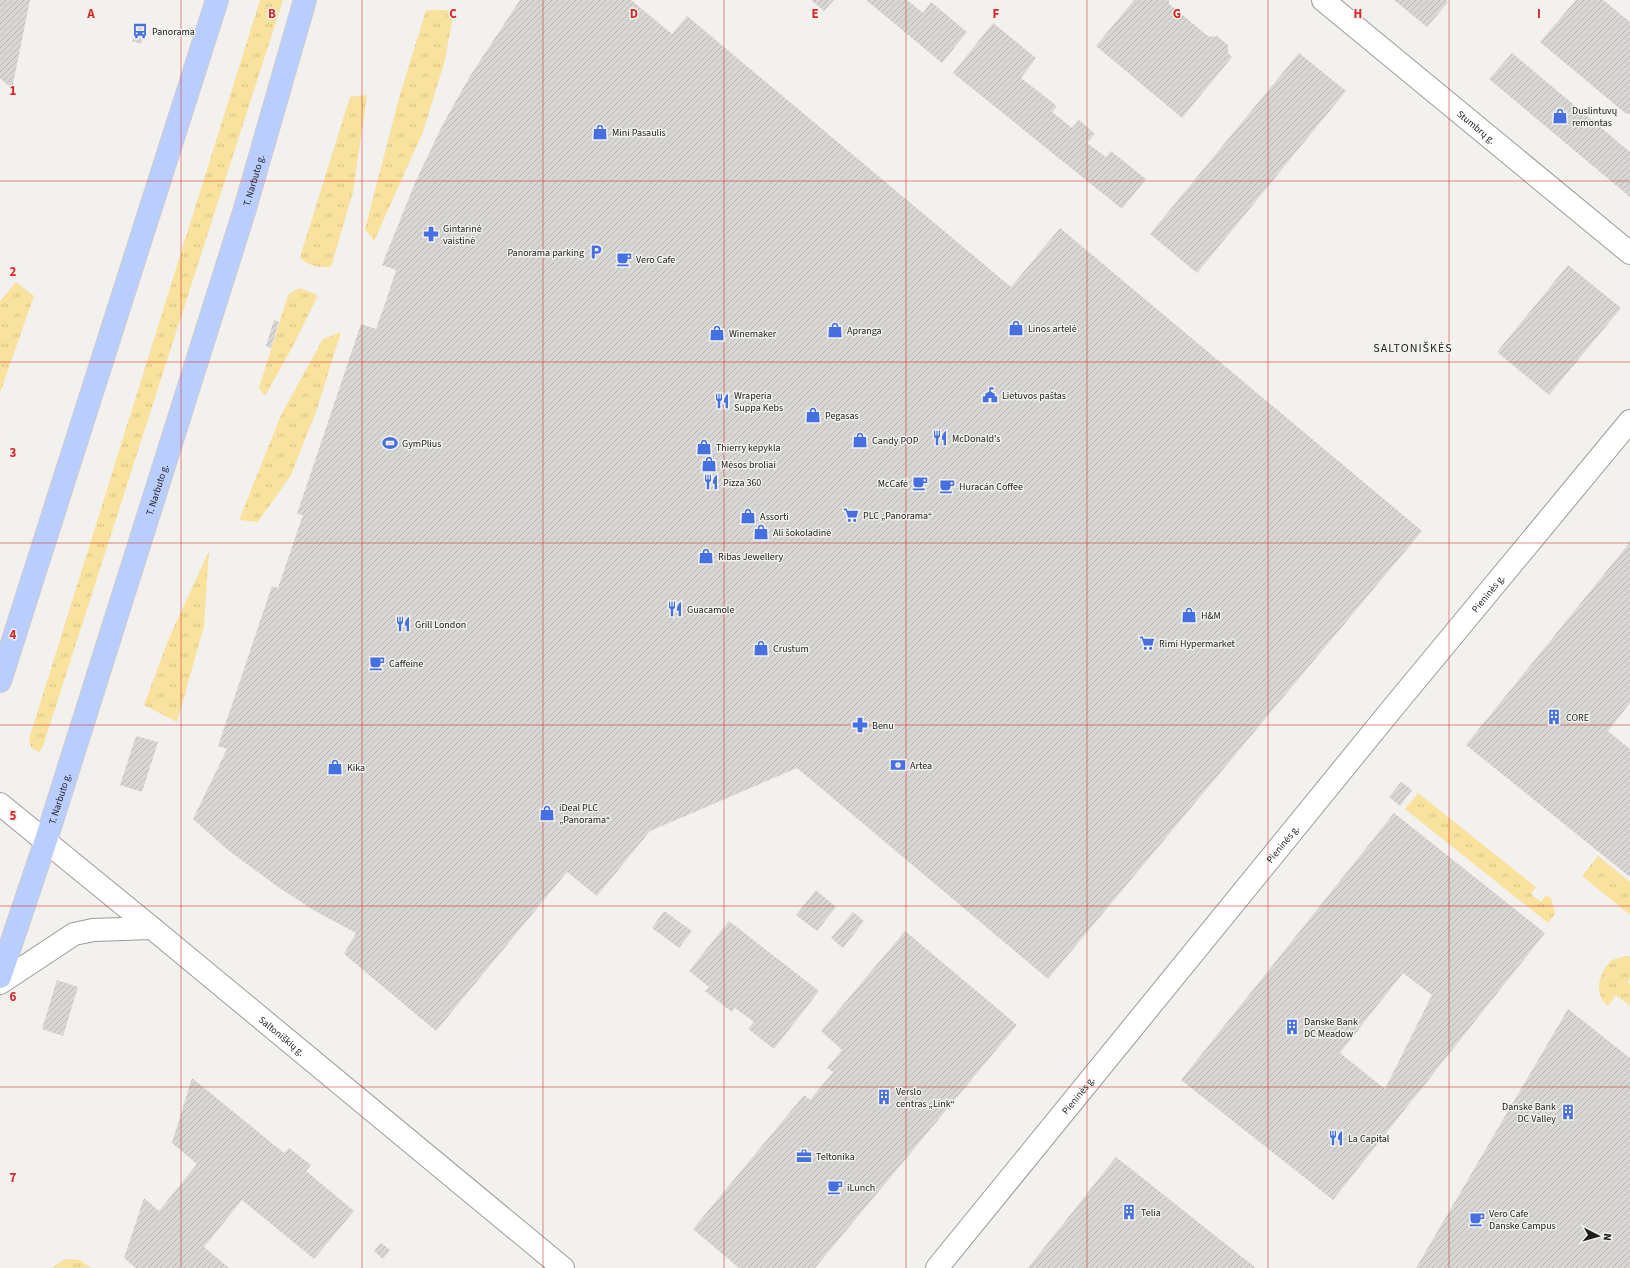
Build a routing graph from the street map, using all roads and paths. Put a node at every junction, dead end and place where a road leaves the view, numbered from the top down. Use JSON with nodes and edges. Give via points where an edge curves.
{"nodes":[{"id":1,"x":217,"y":0,"type":"edge"},
{"id":2,"x":305,"y":0,"type":"edge"},
{"id":3,"x":1324,"y":0,"type":"edge"},
{"id":4,"x":1630,"y":253,"type":"edge"},
{"id":5,"x":1630,"y":421,"type":"edge"},
{"id":6,"x":0,"y":681,"type":"edge"},
{"id":7,"x":0,"y":804,"type":"edge"},
{"id":8,"x":46,"y":840,"type":"junction"},
{"id":9,"x":152,"y":928,"type":"junction"},
{"id":10,"x":0,"y":977,"type":"edge"},
{"id":11,"x":0,"y":984,"type":"edge"},
{"id":12,"x":563,"y":1268,"type":"edge"},
{"id":13,"x":937,"y":1268,"type":"edge"}],
"edges":[{"from":1,"to":6,"type":"main road"},
{"from":2,"to":8,"type":"main road","name":"T. Narbuto g.","via":[[244,212]]},
{"from":3,"to":4,"type":"street","name":"Stumbrų g."},
{"from":5,"to":13,"type":"street","name":"Pieninės g."},
{"from":7,"to":8,"type":"street","name":"Saltoniškių g."},
{"from":8,"to":9,"type":"street","name":"Saltoniškių g."},
{"from":8,"to":10,"type":"main road","name":"T. Narbuto g."},
{"from":9,"to":11,"type":"street","via":[[93,930],[74,934]]},
{"from":9,"to":12,"type":"street","name":"Saltoniškių g."}]}
